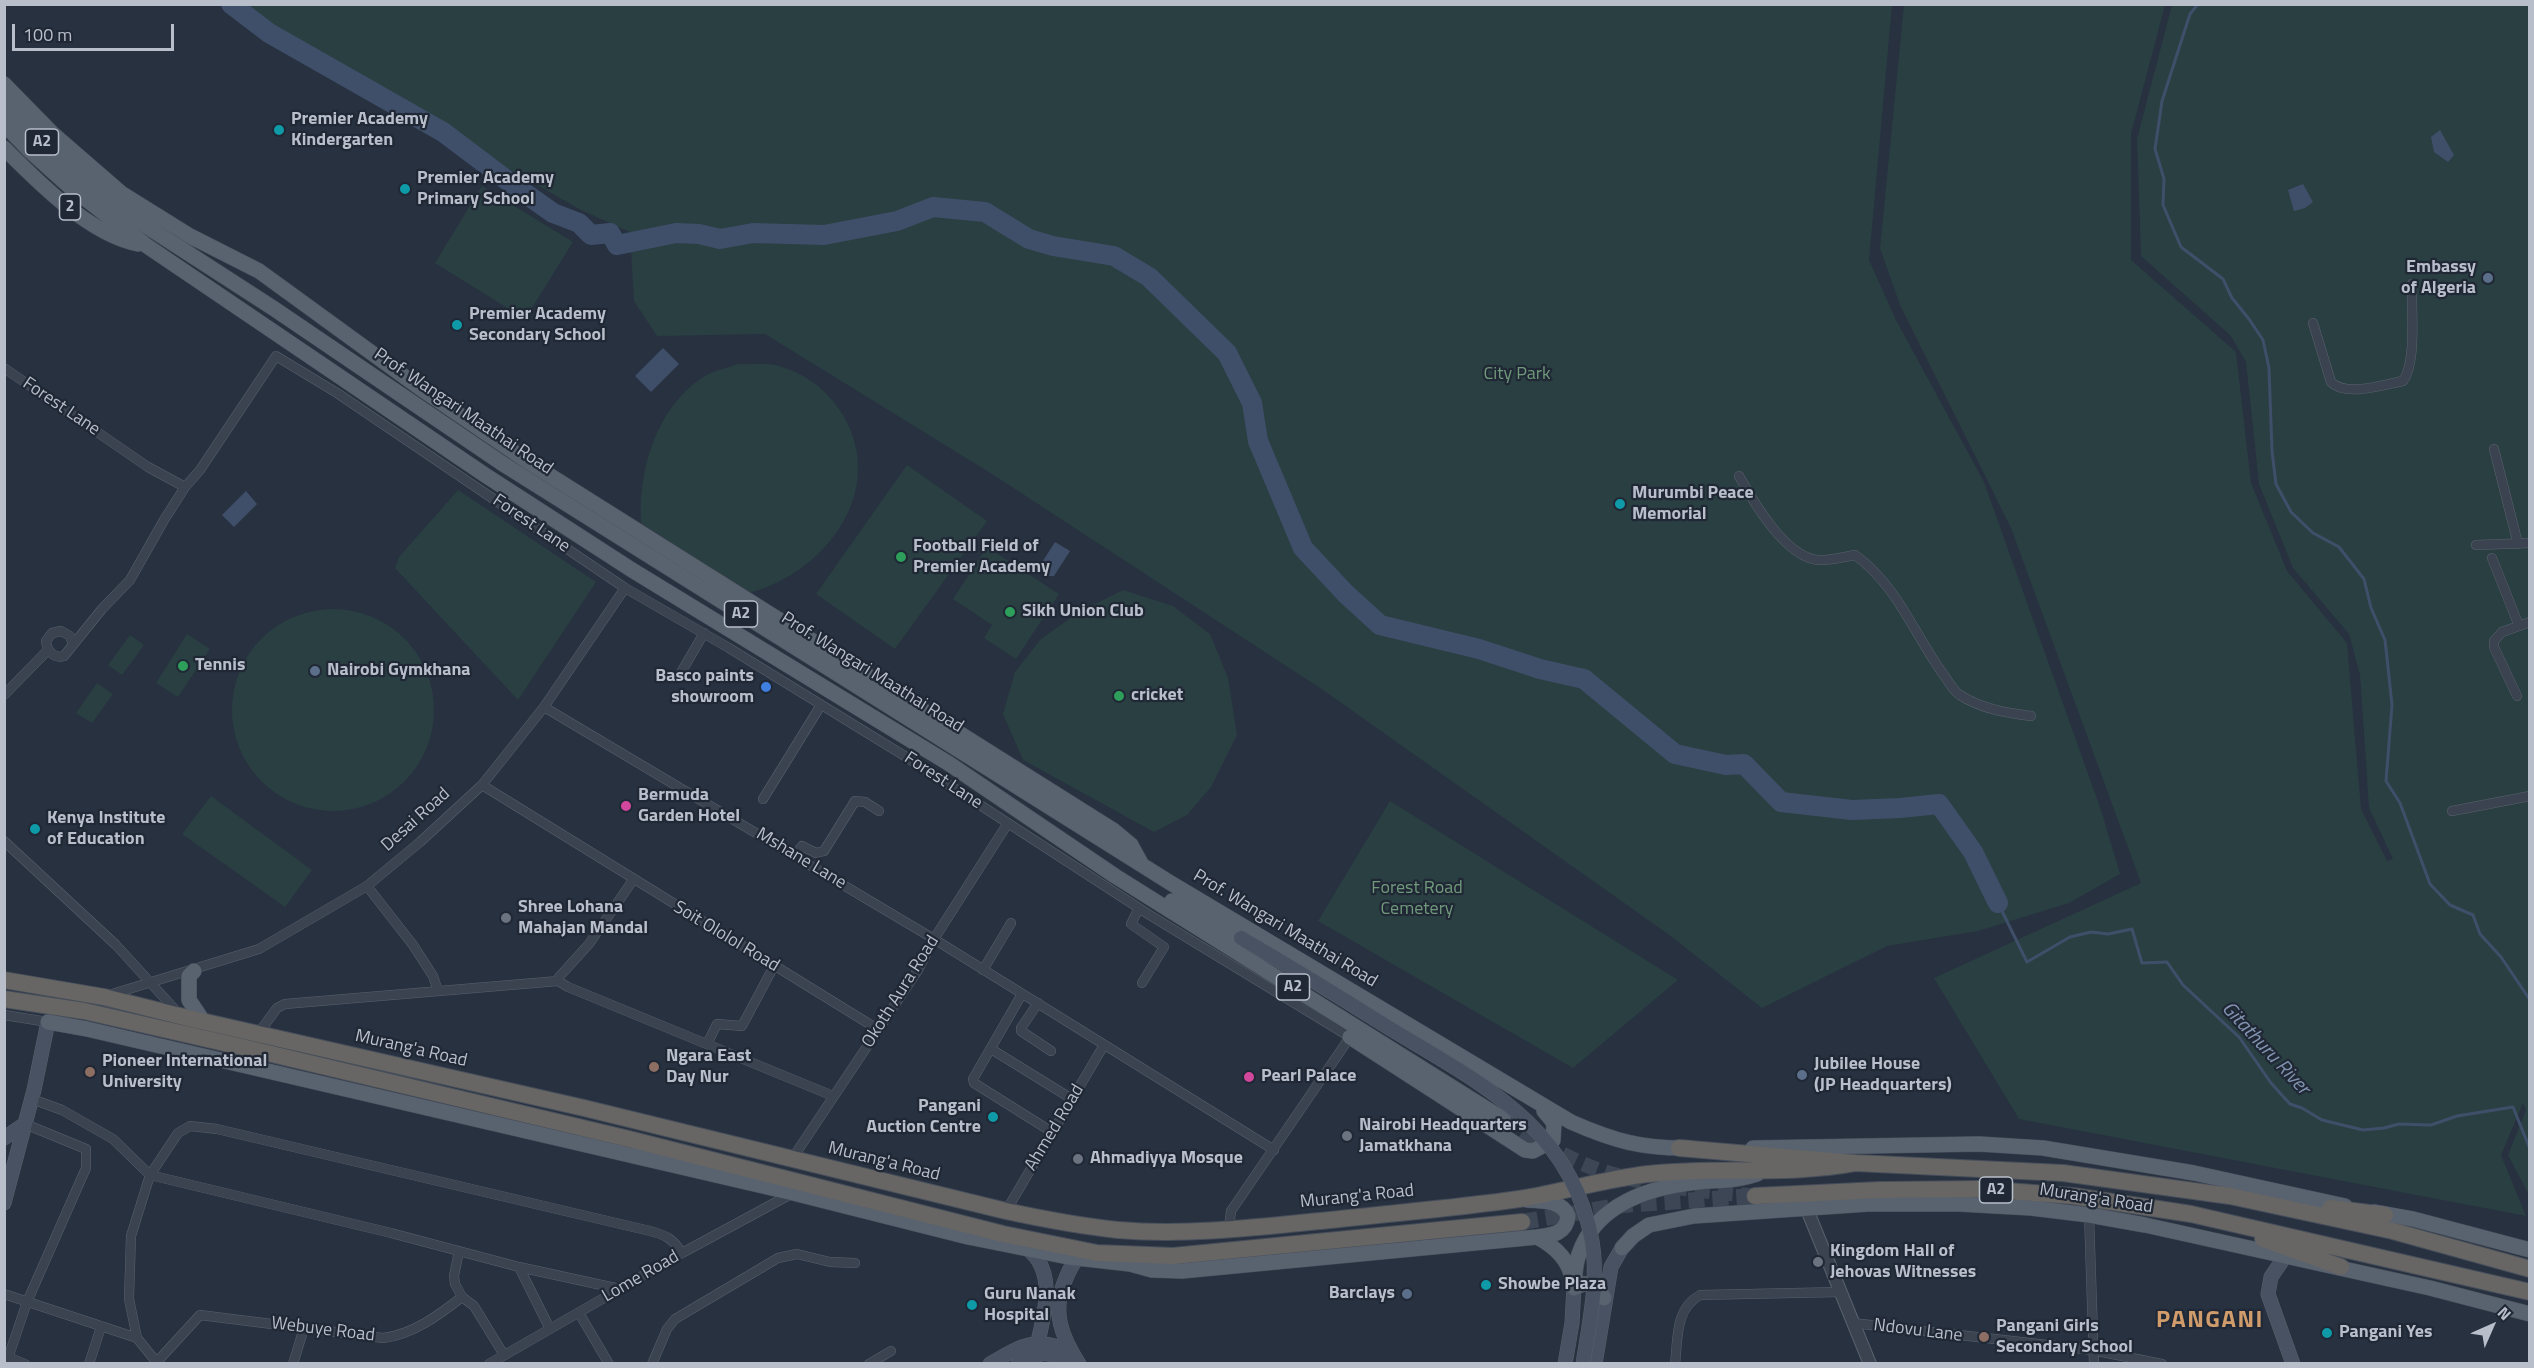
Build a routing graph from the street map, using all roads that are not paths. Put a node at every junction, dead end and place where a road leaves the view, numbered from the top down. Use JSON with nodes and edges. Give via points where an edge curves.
{"nodes":[{"id":1,"x":4,"y":84,"type":"edge"},
{"id":2,"x":4,"y":104,"type":"edge"},
{"id":3,"x":4,"y":124,"type":"edge"},
{"id":4,"x":4,"y":148,"type":"edge"},
{"id":5,"x":76,"y":182,"type":"junction"},
{"id":6,"x":186,"y":243,"type":"junction"},
{"id":7,"x":147,"y":246,"type":"junction"},
{"id":8,"x":2412,"y":284,"type":"dead end"},
{"id":9,"x":2313,"y":323,"type":"dead end"},
{"id":10,"x":4,"y":368,"type":"edge"},
{"id":11,"x":2494,"y":449,"type":"dead end"},
{"id":12,"x":1739,"y":476,"type":"dead end"},
{"id":13,"x":185,"y":487,"type":"junction"},
{"id":14,"x":2529,"y":543,"type":"edge"},
{"id":15,"x":2518,"y":544,"type":"junction"},
{"id":16,"x":2476,"y":545,"type":"dead end"},
{"id":17,"x":2492,"y":558,"type":"dead end"},
{"id":18,"x":626,"y":588,"type":"junction"},
{"id":19,"x":2529,"y":622,"type":"edge"},
{"id":20,"x":2519,"y":626,"type":"junction"},
{"id":21,"x":704,"y":633,"type":"junction"},
{"id":22,"x":73,"y":645,"type":"junction"},
{"id":23,"x":48,"y":650,"type":"junction"},
{"id":24,"x":679,"y":676,"type":"dead end"},
{"id":25,"x":4,"y":695,"type":"edge"},
{"id":26,"x":2517,"y":696,"type":"dead end"},
{"id":27,"x":821,"y":705,"type":"junction"},
{"id":28,"x":544,"y":707,"type":"junction"},
{"id":29,"x":2031,"y":716,"type":"dead end"},
{"id":30,"x":482,"y":785,"type":"junction"},
{"id":31,"x":2529,"y":796,"type":"edge"},
{"id":32,"x":763,"y":799,"type":"dead end"},
{"id":33,"x":879,"y":811,"type":"dead end"},
{"id":34,"x":2452,"y":811,"type":"dead end"},
{"id":35,"x":1008,"y":823,"type":"junction"},
{"id":36,"x":4,"y":841,"type":"edge"},
{"id":37,"x":1083,"y":854,"type":"junction"},
{"id":38,"x":795,"y":855,"type":"junction"},
{"id":39,"x":1142,"y":865,"type":"junction"},
{"id":40,"x":633,"y":880,"type":"junction"},
{"id":41,"x":1169,"y":882,"type":"junction"},
{"id":42,"x":367,"y":886,"type":"junction"},
{"id":43,"x":1139,"y":908,"type":"junction"},
{"id":44,"x":1011,"y":923,"type":"dead end"},
{"id":45,"x":1175,"y":930,"type":"junction"},
{"id":46,"x":1241,"y":938,"type":"junction"},
{"id":47,"x":934,"y":939,"type":"junction"},
{"id":48,"x":1164,"y":946,"type":"junction"},
{"id":49,"x":774,"y":966,"type":"junction"},
{"id":50,"x":983,"y":970,"type":"junction"},
{"id":51,"x":194,"y":971,"type":"junction"},
{"id":52,"x":4,"y":980,"type":"edge"},
{"id":53,"x":558,"y":981,"type":"junction"},
{"id":54,"x":153,"y":983,"type":"junction"},
{"id":55,"x":1142,"y":983,"type":"dead end"},
{"id":56,"x":438,"y":991,"type":"junction"},
{"id":57,"x":1022,"y":994,"type":"junction"},
{"id":58,"x":104,"y":997,"type":"junction"},
{"id":59,"x":4,"y":999,"type":"edge"},
{"id":60,"x":1038,"y":1003,"type":"junction"},
{"id":61,"x":4,"y":1016,"type":"edge"},
{"id":62,"x":181,"y":1017,"type":"junction"},
{"id":63,"x":203,"y":1021,"type":"junction"},
{"id":64,"x":48,"y":1022,"type":"junction"},
{"id":65,"x":879,"y":1030,"type":"junction"},
{"id":66,"x":258,"y":1034,"type":"junction"},
{"id":67,"x":1350,"y":1037,"type":"junction"},
{"id":68,"x":707,"y":1044,"type":"junction"},
{"id":69,"x":1104,"y":1045,"type":"junction"},
{"id":70,"x":991,"y":1049,"type":"junction"},
{"id":71,"x":1051,"y":1051,"type":"dead end"},
{"id":72,"x":833,"y":1096,"type":"junction"},
{"id":73,"x":32,"y":1099,"type":"junction"},
{"id":74,"x":1072,"y":1099,"type":"junction"},
{"id":75,"x":1535,"y":1102,"type":"junction"},
{"id":76,"x":1503,"y":1119,"type":"tunnel mouth"},
{"id":77,"x":25,"y":1124,"type":"junction"},
{"id":78,"x":1052,"y":1132,"type":"junction"},
{"id":79,"x":4,"y":1138,"type":"edge"},
{"id":80,"x":1680,"y":1148,"type":"junction"},
{"id":81,"x":1274,"y":1150,"type":"junction"},
{"id":82,"x":1740,"y":1153,"type":"joint"},
{"id":83,"x":792,"y":1160,"type":"junction"},
{"id":84,"x":1856,"y":1163,"type":"junction"},
{"id":85,"x":1767,"y":1171,"type":"junction"},
{"id":86,"x":150,"y":1175,"type":"junction"},
{"id":87,"x":793,"y":1193,"type":"junction"},
{"id":88,"x":1755,"y":1196,"type":"dead end"},
{"id":89,"x":2230,"y":1196,"type":"junction"},
{"id":90,"x":1519,"y":1198,"type":"junction"},
{"id":91,"x":4,"y":1203,"type":"edge"},
{"id":92,"x":1806,"y":1208,"type":"junction"},
{"id":93,"x":1006,"y":1211,"type":"junction"},
{"id":94,"x":2089,"y":1215,"type":"junction"},
{"id":95,"x":2385,"y":1215,"type":"junction"},
{"id":96,"x":1522,"y":1222,"type":"tunnel mouth"},
{"id":97,"x":2235,"y":1225,"type":"junction"},
{"id":98,"x":1229,"y":1229,"type":"junction"},
{"id":99,"x":1537,"y":1237,"type":"junction"},
{"id":100,"x":1622,"y":1248,"type":"joint"},
{"id":101,"x":1029,"y":1250,"type":"junction"},
{"id":102,"x":2529,"y":1250,"type":"edge"},
{"id":103,"x":459,"y":1251,"type":"junction"},
{"id":104,"x":682,"y":1253,"type":"junction"},
{"id":105,"x":1078,"y":1258,"type":"junction"},
{"id":106,"x":1106,"y":1258,"type":"junction"},
{"id":107,"x":2284,"y":1258,"type":"junction"},
{"id":108,"x":855,"y":1263,"type":"dead end"},
{"id":109,"x":519,"y":1267,"type":"junction"},
{"id":110,"x":2341,"y":1267,"type":"junction"},
{"id":111,"x":2529,"y":1269,"type":"edge"},
{"id":112,"x":1574,"y":1287,"type":"junction"},
{"id":113,"x":620,"y":1289,"type":"junction"},
{"id":114,"x":1840,"y":1292,"type":"junction"},
{"id":115,"x":2529,"y":1292,"type":"edge"},
{"id":116,"x":4,"y":1294,"type":"edge"},
{"id":117,"x":462,"y":1298,"type":"junction"},
{"id":118,"x":1604,"y":1298,"type":"junction"},
{"id":119,"x":27,"y":1302,"type":"junction"},
{"id":120,"x":579,"y":1313,"type":"junction"},
{"id":121,"x":2529,"y":1314,"type":"edge"},
{"id":122,"x":1852,"y":1323,"type":"junction"},
{"id":123,"x":101,"y":1327,"type":"junction"},
{"id":124,"x":304,"y":1328,"type":"junction"},
{"id":125,"x":550,"y":1329,"type":"junction"},
{"id":126,"x":137,"y":1338,"type":"junction"},
{"id":127,"x":1036,"y":1349,"type":"junction"},
{"id":128,"x":2092,"y":1350,"type":"junction"},
{"id":129,"x":891,"y":1351,"type":"dead end"},
{"id":130,"x":504,"y":1355,"type":"junction"},
{"id":131,"x":7,"y":1360,"type":"edge"},
{"id":132,"x":1074,"y":1360,"type":"edge"},
{"id":133,"x":156,"y":1363,"type":"edge"},
{"id":134,"x":25,"y":1364,"type":"edge"},
{"id":135,"x":89,"y":1364,"type":"edge"},
{"id":136,"x":293,"y":1364,"type":"edge"},
{"id":137,"x":489,"y":1364,"type":"edge"},
{"id":138,"x":609,"y":1364,"type":"edge"},
{"id":139,"x":652,"y":1364,"type":"edge"},
{"id":140,"x":868,"y":1364,"type":"edge"},
{"id":141,"x":990,"y":1364,"type":"edge"},
{"id":142,"x":1018,"y":1364,"type":"edge"},
{"id":143,"x":1565,"y":1364,"type":"edge"},
{"id":144,"x":1583,"y":1364,"type":"edge"},
{"id":145,"x":1595,"y":1364,"type":"edge"},
{"id":146,"x":1675,"y":1364,"type":"edge"},
{"id":147,"x":1870,"y":1364,"type":"edge"},
{"id":148,"x":2094,"y":1364,"type":"edge"},
{"id":149,"x":2162,"y":1364,"type":"edge"},
{"id":150,"x":2292,"y":1364,"type":"edge"}],
"edges":[{"from":1,"to":6,"type":"main road","via":[[53,134]]},
{"from":2,"to":5,"type":"main road","name":"Prof. Wangari Maathai Road","number":"A2"},
{"from":3,"to":5,"type":"main road","name":"Prof. Wangari Maathai Road","number":"A2","via":[[30,151]]},
{"from":4,"to":7,"type":"main road","number":"2","via":[[86,219],[124,241]]},
{"from":5,"to":6,"type":"main road","name":"Prof. Wangari Maathai Road","number":"A2","via":[[143,225]]},
{"from":5,"to":7,"type":"main road","name":"Prof. Wangari Maathai Road","number":"A2"},
{"from":6,"to":39,"type":"main road","name":"Prof. Wangari Maathai Road","number":"A2","via":[[503,464]]},
{"from":6,"to":39,"type":"main road","via":[[259,271],[530,463],[1113,830],[1131,845]]},
{"from":7,"to":37,"type":"main road","name":"Prof. Wangari Maathai Road","number":"A2","via":[[485,475],[632,570],[948,763]]},
{"from":8,"to":9,"type":"street","via":[[2411,352],[2409,372],[2403,381],[2346,390],[2336,388]]},
{"from":10,"to":13,"type":"street","name":"Forest Lane","via":[[148,467]]},
{"from":11,"to":15,"type":"street"},
{"from":12,"to":29,"type":"street","via":[[1761,515],[1790,547],[1816,560],[1855,555],[1872,567],[1905,610],[1933,660],[1959,695],[2001,712]]},
{"from":13,"to":18,"type":"street","name":"Forest Lane","via":[[276,356]]},
{"from":13,"to":22,"type":"street","via":[[130,580]]},
{"from":14,"to":15,"type":"street"},
{"from":15,"to":16,"type":"street"},
{"from":17,"to":20,"type":"street"},
{"from":18,"to":21,"type":"street","name":"Forest Lane"},
{"from":18,"to":28,"type":"street","name":"Desai Road"},
{"from":19,"to":20,"type":"street"},
{"from":20,"to":26,"type":"street","via":[[2502,632],[2494,641]]},
{"from":21,"to":24,"type":"street"},
{"from":21,"to":27,"type":"street","name":"Forest Lane"},
{"from":22,"to":23,"type":"street","via":[[61,657]]},
{"from":22,"to":23,"type":"street","via":[[70,636],[57,631],[48,636]]},
{"from":23,"to":25,"type":"street"},
{"from":27,"to":32,"type":"street"},
{"from":27,"to":35,"type":"street","name":"Forest Lane"},
{"from":28,"to":30,"type":"street","name":"Desai Road"},
{"from":28,"to":38,"type":"street","name":"Mshane Lane"},
{"from":30,"to":40,"type":"street","name":"Soit Ololol Road"},
{"from":30,"to":42,"type":"street","name":"Desai Road"},
{"from":31,"to":34,"type":"street"},
{"from":33,"to":38,"type":"street","via":[[855,801],[824,851],[816,853],[802,846]]},
{"from":35,"to":43,"type":"street","name":"Forest Lane"},
{"from":35,"to":47,"type":"street","name":"Okoth Aura Road"},
{"from":36,"to":54,"type":"street"},
{"from":37,"to":46,"type":"main road"},
{"from":37,"to":76,"type":"main road","name":"Prof. Wangari Maathai Road","number":"A2"},
{"from":38,"to":47,"type":"street","name":"Mshane Lane"},
{"from":39,"to":41,"type":"main road","name":"Prof. Wangari Maathai Road","number":"A2"},
{"from":40,"to":49,"type":"street","name":"Soit Ololol Road"},
{"from":40,"to":53,"type":"street"},
{"from":41,"to":46,"type":"main road"},
{"from":41,"to":75,"type":"main road","name":"Prof. Wangari Maathai Road","number":"A2"},
{"from":42,"to":51,"type":"street","name":"Desai Road","via":[[259,949]]},
{"from":42,"to":56,"type":"street","via":[[434,976]]},
{"from":43,"to":45,"type":"street"},
{"from":43,"to":48,"type":"street","via":[[1131,924]]},
{"from":44,"to":50,"type":"street"},
{"from":45,"to":48,"type":"street"},
{"from":45,"to":67,"type":"street"},
{"from":46,"to":144,"type":"main road","name":"Prof. Wangari Maathai Road","bridge":true,"via":[[1453,1066],[1507,1102],[1539,1132],[1568,1171],[1592,1242],[1594,1280]]},
{"from":47,"to":50,"type":"street","name":"Mshane Lane"},
{"from":47,"to":65,"type":"street","name":"Okoth Aura Road"},
{"from":48,"to":55,"type":"street"},
{"from":49,"to":65,"type":"street","name":"Soit Ololol Road"},
{"from":49,"to":68,"type":"street","via":[[742,1026],[717,1024]]},
{"from":50,"to":57,"type":"street","name":"Mshane Lane"},
{"from":51,"to":54,"type":"street","name":"Desai Road"},
{"from":51,"to":63,"type":"main road","via":[[189,976],[189,1000]]},
{"from":52,"to":58,"type":"highway","name":"Murang'a Road"},
{"from":53,"to":56,"type":"street"},
{"from":53,"to":68,"type":"street"},
{"from":54,"to":58,"type":"street","name":"Desai Road"},
{"from":54,"to":62,"type":"street"},
{"from":56,"to":66,"type":"street","via":[[285,1004],[277,1008]]},
{"from":57,"to":60,"type":"street","name":"Mshane Lane"},
{"from":57,"to":70,"type":"street"},
{"from":58,"to":62,"type":"highway","name":"Murang'a Road"},
{"from":59,"to":106,"type":"highway","name":"Murang'a Road","via":[[84,1011],[253,1050]]},
{"from":60,"to":69,"type":"street","name":"Mshane Lane"},
{"from":60,"to":71,"type":"street","via":[[1021,1031]]},
{"from":61,"to":64,"type":"street","name":"Murang'a Road"},
{"from":62,"to":63,"type":"highway","name":"Murang'a Road"},
{"from":63,"to":66,"type":"highway","name":"Murang'a Road"},
{"from":64,"to":73,"type":"main road"},
{"from":64,"to":87,"type":"main road","name":"Murang'a Road"},
{"from":65,"to":72,"type":"street","name":"Okoth Aura Road"},
{"from":66,"to":83,"type":"highway","name":"Murang'a Road"},
{"from":67,"to":75,"type":"main road","via":[[1514,1145],[1533,1151],[1553,1140],[1555,1130],[1554,1123]]},
{"from":67,"to":81,"type":"street"},
{"from":68,"to":72,"type":"street"},
{"from":69,"to":74,"type":"street","name":"Ahmed Road"},
{"from":69,"to":81,"type":"street","name":"Mshane Lane"},
{"from":70,"to":74,"type":"street"},
{"from":70,"to":78,"type":"street","via":[[974,1083]]},
{"from":72,"to":83,"type":"street","name":"Okoth Aura Road"},
{"from":73,"to":77,"type":"main road"},
{"from":73,"to":86,"type":"street","via":[[62,1110],[113,1138]]},
{"from":74,"to":78,"type":"street","name":"Ahmed Road"},
{"from":75,"to":80,"type":"main road","name":"Prof. Wangari Maathai Road","number":"A2","via":[[1571,1122],[1625,1143]]},
{"from":77,"to":79,"type":"main road"},
{"from":77,"to":91,"type":"main road"},
{"from":77,"to":119,"type":"street","via":[[86,1149],[86,1168]]},
{"from":78,"to":93,"type":"street","name":"Ahmed Road"},
{"from":80,"to":82,"type":"highway","name":"Prof. Wangari Maathai Road","number":"A2"},
{"from":80,"to":95,"type":"main road","via":[[1979,1144],[2043,1149],[2194,1173]]},
{"from":81,"to":98,"type":"street","via":[[1231,1211]]},
{"from":82,"to":84,"type":"highway","name":"Murang'a Road","number":"A2"},
{"from":83,"to":93,"type":"highway","name":"Murang'a Road"},
{"from":84,"to":85,"type":"highway","name":"Murang'a Road"},
{"from":84,"to":89,"type":"highway","name":"Murang'a Road","number":"A2","via":[[2063,1173]]},
{"from":85,"to":90,"type":"highway","name":"Murang'a Road","via":[[1650,1174]]},
{"from":85,"to":112,"type":"main road","name":"Murang'a Road","via":[[1733,1180],[1653,1189],[1627,1199],[1608,1213],[1585,1242],[1576,1263]]},
{"from":86,"to":103,"type":"street"},
{"from":86,"to":104,"type":"street","via":[[163,1151],[184,1127],[217,1129],[650,1231],[673,1240]]},
{"from":86,"to":126,"type":"street","via":[[131,1236],[129,1299]]},
{"from":87,"to":101,"type":"main road","name":"Murang'a Road"},
{"from":87,"to":104,"type":"street","name":"Lome Road"},
{"from":88,"to":97,"type":"highway","name":"Murang'a Road","number":"A2","via":[[1980,1189],[2135,1203]]},
{"from":89,"to":95,"type":"highway"},
{"from":89,"to":111,"type":"highway","name":"Murang'a Road","number":"A2","via":[[2393,1232]]},
{"from":90,"to":98,"type":"highway","name":"Murang'a Road"},
{"from":90,"to":99,"type":"main road","via":[[1556,1203],[1566,1211],[1568,1222],[1560,1232]]},
{"from":92,"to":94,"type":"main road","name":"Murang'a Road","via":[[1959,1204]]},
{"from":92,"to":100,"type":"main road","name":"Murang'a Road","via":[[1663,1220],[1649,1225]]},
{"from":92,"to":114,"type":"street"},
{"from":93,"to":98,"type":"highway","name":"Murang'a Road","via":[[1120,1230]]},
{"from":94,"to":107,"type":"main road","name":"Murang'a Road"},
{"from":94,"to":128,"type":"street"},
{"from":95,"to":102,"type":"main road"},
{"from":96,"to":106,"type":"highway","name":"Murang'a Road","via":[[1173,1256]]},
{"from":97,"to":110,"type":"highway","via":[[2299,1254]]},
{"from":97,"to":115,"type":"highway","name":"Murang'a Road","number":"A2"},
{"from":99,"to":106,"type":"main road","via":[[1182,1271],[1152,1270]]},
{"from":99,"to":112,"type":"main road","via":[[1560,1253],[1572,1274]]},
{"from":100,"to":118,"type":"main road","via":[[1611,1267]]},
{"from":101,"to":105,"type":"main road","name":"Murang'a Road"},
{"from":101,"to":127,"type":"main road","via":[[1040,1262],[1045,1287]]},
{"from":103,"to":109,"type":"street"},
{"from":103,"to":117,"type":"street","via":[[454,1276]]},
{"from":104,"to":113,"type":"street","name":"Lome Road"},
{"from":105,"to":106,"type":"main road","name":"Murang'a Road"},
{"from":105,"to":132,"type":"main road","via":[[1069,1270],[1058,1305],[1058,1319]]},
{"from":107,"to":110,"type":"main road","name":"Murang'a Road"},
{"from":107,"to":150,"type":"main road","via":[[2271,1277],[2268,1294]]},
{"from":108,"to":139,"type":"street","via":[[797,1254],[778,1258],[675,1320]]},
{"from":109,"to":113,"type":"street"},
{"from":109,"to":125,"type":"street"},
{"from":110,"to":121,"type":"main road","name":"Murang'a Road"},
{"from":112,"to":118,"type":"main road","via":[[1595,1284]]},
{"from":112,"to":143,"type":"main road"},
{"from":113,"to":120,"type":"street","name":"Lome Road"},
{"from":114,"to":122,"type":"street"},
{"from":114,"to":146,"type":"street","via":[[1700,1295],[1690,1300],[1683,1312]]},
{"from":116,"to":119,"type":"street"},
{"from":117,"to":124,"type":"street","name":"Webuye Road","via":[[395,1337]]},
{"from":117,"to":130,"type":"street","via":[[474,1306]]},
{"from":118,"to":145,"type":"main road"},
{"from":119,"to":123,"type":"street"},
{"from":119,"to":131,"type":"street"},
{"from":120,"to":125,"type":"street","name":"Lome Road"},
{"from":120,"to":138,"type":"street"},
{"from":122,"to":128,"type":"street","name":"Ndovu Lane"},
{"from":122,"to":147,"type":"street"},
{"from":123,"to":126,"type":"street"},
{"from":123,"to":135,"type":"street"},
{"from":124,"to":133,"type":"street","name":"Webuye Road","via":[[200,1315]]},
{"from":124,"to":136,"type":"street"},
{"from":125,"to":130,"type":"street","name":"Lome Road"},
{"from":126,"to":133,"type":"street"},
{"from":127,"to":132,"type":"main road"},
{"from":127,"to":141,"type":"main road","via":[[1023,1344]]},
{"from":127,"to":142,"type":"main road"},
{"from":128,"to":148,"type":"street"},
{"from":128,"to":149,"type":"street","name":"Ndovu Lane"},
{"from":129,"to":140,"type":"street"},
{"from":130,"to":137,"type":"street","name":"Lome Road"},
{"from":131,"to":134,"type":"street"}]}
